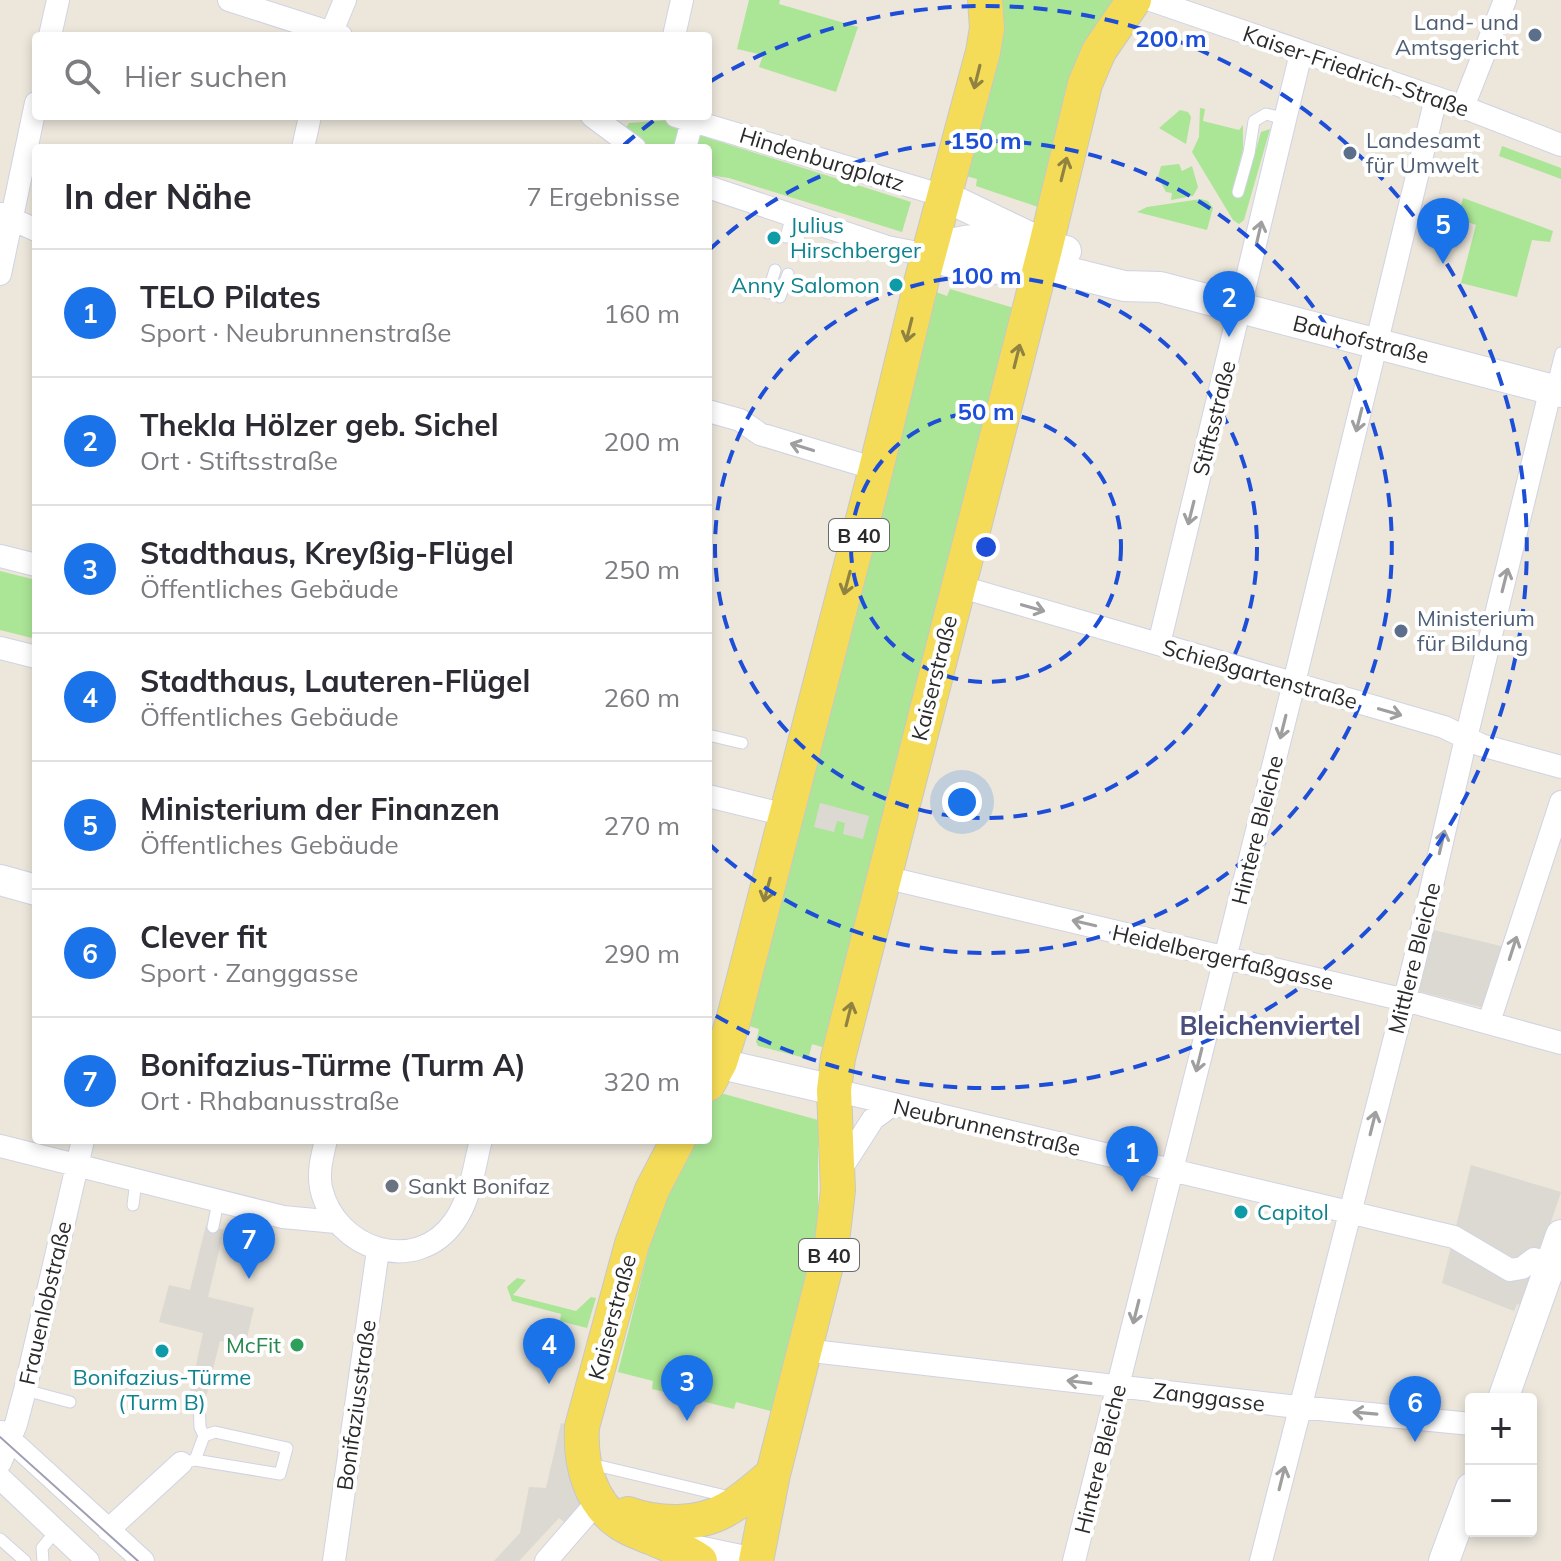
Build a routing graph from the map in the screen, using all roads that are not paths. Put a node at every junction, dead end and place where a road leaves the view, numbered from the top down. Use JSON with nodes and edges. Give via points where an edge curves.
{"nodes":[{"id":1,"x":58,"y":0,"type":"edge"},
{"id":2,"x":229,"y":0,"type":"edge"},
{"id":3,"x":345,"y":0,"type":"edge"},
{"id":4,"x":682,"y":0,"type":"edge"},
{"id":5,"x":985,"y":0,"type":"edge"},
{"id":6,"x":1134,"y":0,"type":"edge"},
{"id":7,"x":1151,"y":0,"type":"edge"},
{"id":8,"x":1505,"y":0,"type":"edge"},
{"id":9,"x":51,"y":32,"type":"edge"},
{"id":10,"x":325,"y":32,"type":"edge"},
{"id":11,"x":335,"y":32,"type":"edge"},
{"id":12,"x":675,"y":32,"type":"edge"},
{"id":13,"x":1301,"y":53,"type":"junction"},
{"id":14,"x":1436,"y":98,"type":"junction"},
{"id":15,"x":1463,"y":107,"type":"junction"},
{"id":16,"x":32,"y":118,"type":"edge"},
{"id":17,"x":1285,"y":119,"type":"junction"},
{"id":18,"x":309,"y":120,"type":"edge"},
{"id":19,"x":597,"y":120,"type":"edge"},
{"id":20,"x":691,"y":120,"type":"edge"},
{"id":21,"x":699,"y":122,"type":"junction"},
{"id":22,"x":304,"y":144,"type":"edge"},
{"id":23,"x":630,"y":144,"type":"edge"},
{"id":24,"x":686,"y":144,"type":"edge"},
{"id":25,"x":1561,"y":145,"type":"edge"},
{"id":26,"x":712,"y":189,"type":"edge"},
{"id":27,"x":1238,"y":192,"type":"dead end"},
{"id":28,"x":944,"y":196,"type":"junction"},
{"id":29,"x":6,"y":216,"type":"edge"},
{"id":30,"x":32,"y":228,"type":"edge"},
{"id":31,"x":928,"y":255,"type":"junction"},
{"id":32,"x":1043,"y":256,"type":"junction"},
{"id":33,"x":775,"y":270,"type":"dead end"},
{"id":34,"x":0,"y":274,"type":"edge"},
{"id":35,"x":788,"y":274,"type":"dead end"},
{"id":36,"x":1241,"y":308,"type":"junction"},
{"id":37,"x":1377,"y":344,"type":"junction"},
{"id":38,"x":1561,"y":353,"type":"edge"},
{"id":39,"x":1556,"y":390,"type":"edge"},
{"id":40,"x":712,"y":412,"type":"edge"},
{"id":41,"x":876,"y":469,"type":"junction"},
{"id":42,"x":0,"y":556,"type":"edge"},
{"id":43,"x":32,"y":564,"type":"edge"},
{"id":44,"x":958,"y":586,"type":"junction"},
{"id":45,"x":1159,"y":644,"type":"junction"},
{"id":46,"x":0,"y":648,"type":"edge"},
{"id":47,"x":32,"y":656,"type":"edge"},
{"id":48,"x":1294,"y":683,"type":"junction"},
{"id":49,"x":712,"y":736,"type":"edge"},
{"id":50,"x":1466,"y":738,"type":"junction"},
{"id":51,"x":742,"y":743,"type":"dead end"},
{"id":52,"x":1561,"y":767,"type":"edge"},
{"id":53,"x":712,"y":797,"type":"edge"},
{"id":54,"x":1561,"y":802,"type":"edge"},
{"id":55,"x":786,"y":815,"type":"junction"},
{"id":56,"x":884,"y":877,"type":"junction"},
{"id":57,"x":0,"y":880,"type":"edge"},
{"id":58,"x":32,"y":889,"type":"edge"},
{"id":59,"x":1225,"y":957,"type":"junction"},
{"id":60,"x":1405,"y":1000,"type":"junction"},
{"id":61,"x":1489,"y":1022,"type":"junction"},
{"id":62,"x":1561,"y":1043,"type":"edge"},
{"id":63,"x":712,"y":1069,"type":"edge"},
{"id":64,"x":834,"y":1090,"type":"junction"},
{"id":65,"x":892,"y":1105,"type":"junction"},
{"id":66,"x":82,"y":1144,"type":"edge"},
{"id":67,"x":325,"y":1144,"type":"edge"},
{"id":68,"x":480,"y":1144,"type":"edge"},
{"id":69,"x":676,"y":1144,"type":"edge"},
{"id":70,"x":0,"y":1146,"type":"edge"},
{"id":71,"x":78,"y":1165,"type":"junction"},
{"id":72,"x":1171,"y":1171,"type":"junction"},
{"id":73,"x":837,"y":1176,"type":"junction"},
{"id":74,"x":136,"y":1181,"type":"junction"},
{"id":75,"x":218,"y":1202,"type":"junction"},
{"id":76,"x":133,"y":1205,"type":"dead end"},
{"id":77,"x":1350,"y":1211,"type":"junction"},
{"id":78,"x":336,"y":1222,"type":"junction"},
{"id":79,"x":213,"y":1227,"type":"dead end"},
{"id":80,"x":1561,"y":1235,"type":"edge"},
{"id":81,"x":378,"y":1250,"type":"junction"},
{"id":82,"x":1556,"y":1267,"type":"edge"},
{"id":83,"x":805,"y":1348,"type":"junction"},
{"id":84,"x":1118,"y":1386,"type":"junction"},
{"id":85,"x":25,"y":1390,"type":"junction"},
{"id":86,"x":1505,"y":1393,"type":"edge"},
{"id":87,"x":199,"y":1399,"type":"dead end"},
{"id":88,"x":70,"y":1402,"type":"dead end"},
{"id":89,"x":1300,"y":1407,"type":"junction"},
{"id":90,"x":1465,"y":1423,"type":"edge"},
{"id":91,"x":204,"y":1436,"type":"junction"},
{"id":92,"x":3,"y":1447,"type":"edge"},
{"id":93,"x":188,"y":1461,"type":"junction"},
{"id":94,"x":583,"y":1462,"type":"junction"},
{"id":95,"x":773,"y":1474,"type":"junction"},
{"id":96,"x":0,"y":1478,"type":"edge"},
{"id":97,"x":599,"y":1500,"type":"junction"},
{"id":98,"x":740,"y":1500,"type":"junction"},
{"id":99,"x":1465,"y":1504,"type":"edge"},
{"id":100,"x":108,"y":1530,"type":"junction"},
{"id":101,"x":55,"y":1532,"type":"junction"},
{"id":102,"x":0,"y":1539,"type":"edge"},
{"id":103,"x":668,"y":1545,"type":"junction"},
{"id":104,"x":25,"y":1561,"type":"edge"},
{"id":105,"x":43,"y":1561,"type":"edge"},
{"id":106,"x":88,"y":1561,"type":"edge"},
{"id":107,"x":143,"y":1561,"type":"edge"},
{"id":108,"x":334,"y":1561,"type":"edge"},
{"id":109,"x":546,"y":1561,"type":"edge"},
{"id":110,"x":700,"y":1561,"type":"edge"},
{"id":111,"x":745,"y":1561,"type":"edge"},
{"id":112,"x":756,"y":1561,"type":"edge"},
{"id":113,"x":1074,"y":1561,"type":"edge"},
{"id":114,"x":1261,"y":1561,"type":"edge"},
{"id":115,"x":1444,"y":1561,"type":"edge"}],
"edges":[{"from":1,"to":9,"type":"street"},
{"from":2,"to":10,"type":"street"},
{"from":3,"to":11,"type":"street"},
{"from":4,"to":12,"type":"street"},
{"from":5,"to":28,"type":"main road","number":"B 40","one_way":true,"via":[[986,40]]},
{"from":32,"to":6,"type":"main road","name":"Kaiserstraße","number":"B 40","one_way":true,"via":[[1089,73]]},
{"from":7,"to":13,"type":"street","name":"Kaiser-Friedrich-Straße"},
{"from":8,"to":15,"type":"street"},
{"from":13,"to":14,"type":"street","name":"Kaiser-Friedrich-Straße"},
{"from":13,"to":17,"type":"street","name":"Stiftsstraße"},
{"from":14,"to":15,"type":"street","name":"Kaiser-Friedrich-Straße"},
{"from":14,"to":37,"type":"street","name":"Hintere Bleiche"},
{"from":15,"to":25,"type":"street","name":"Kaiser-Friedrich-Straße"},
{"from":16,"to":29,"type":"street"},
{"from":17,"to":27,"type":"lane","via":[[1266,114],[1254,121]]},
{"from":36,"to":17,"type":"street","name":"Stiftsstraße","one_way":true},
{"from":18,"to":22,"type":"street"},
{"from":19,"to":23,"type":"street"},
{"from":20,"to":21,"type":"street","name":"Hindenburgplatz"},
{"from":21,"to":24,"type":"street","via":[[690,129]]},
{"from":21,"to":28,"type":"street","name":"Hindenburgplatz"},
{"from":26,"to":31,"type":"street","via":[[795,228]]},
{"from":28,"to":31,"type":"main road","number":"B 40"},
{"from":28,"to":32,"type":"street"},
{"from":29,"to":30,"type":"street"},
{"from":29,"to":34,"type":"street"},
{"from":31,"to":32,"type":"street","via":[[985,269]]},
{"from":31,"to":41,"type":"main road","number":"B 40","one_way":true},
{"from":32,"to":36,"type":"street","name":"Bauhofstraße","via":[[1125,267],[1160,287]]},
{"from":44,"to":32,"type":"main road","name":"Kaiserstraße","number":"B 40","one_way":true},
{"from":33,"to":35,"type":"lane","via":[[774,295]]},
{"from":36,"to":37,"type":"street","name":"Bauhofstraße"},
{"from":36,"to":45,"type":"street","name":"Stiftsstraße","one_way":true},
{"from":37,"to":39,"type":"street","name":"Bauhofstraße"},
{"from":37,"to":48,"type":"street","name":"Hintere Bleiche","one_way":true},
{"from":38,"to":39,"type":"lane","name":"Mittlere Bleiche"},
{"from":50,"to":39,"type":"street","name":"Mittlere Bleiche","one_way":true},
{"from":41,"to":40,"type":"street","one_way":true,"via":[[760,434],[740,420]]},
{"from":41,"to":55,"type":"main road","number":"B 40","one_way":true},
{"from":42,"to":43,"type":"street"},
{"from":44,"to":45,"type":"street","name":"Schießgartenstraße","one_way":true},
{"from":44,"to":56,"type":"main road","name":"Kaiserstraße","number":"B 40"},
{"from":45,"to":48,"type":"street","name":"Schießgartenstraße"},
{"from":46,"to":47,"type":"street"},
{"from":48,"to":50,"type":"street","name":"Schießgartenstraße","one_way":true},
{"from":48,"to":59,"type":"street","name":"Hintere Bleiche","one_way":true},
{"from":49,"to":51,"type":"lane"},
{"from":50,"to":52,"type":"street","name":"Schießgartenstraße"},
{"from":60,"to":50,"type":"street","name":"Mittlere Bleiche","one_way":true},
{"from":53,"to":55,"type":"street"},
{"from":61,"to":54,"type":"street","one_way":true,"via":[[1547,831]]},
{"from":55,"to":63,"type":"main road","number":"B 40","one_way":true},
{"from":59,"to":56,"type":"street","name":"Heidelbergerfaßgasse","one_way":true},
{"from":64,"to":56,"type":"main road","name":"Kaiserstraße","number":"B 40","one_way":true},
{"from":57,"to":58,"type":"street"},
{"from":59,"to":60,"type":"street","name":"Heidelbergerfaßgasse"},
{"from":59,"to":72,"type":"street","name":"Hintere Bleiche","one_way":true},
{"from":60,"to":61,"type":"street","name":"Heidelbergerfaßgasse"},
{"from":77,"to":60,"type":"street","name":"Mittlere Bleiche","one_way":true},
{"from":61,"to":62,"type":"street","name":"Heidelbergerfaßgasse"},
{"from":63,"to":64,"type":"street"},
{"from":64,"to":65,"type":"street","name":"Neubrunnenstraße"},
{"from":64,"to":73,"type":"main road","name":"Kaiserstraße","number":"B 40"},
{"from":65,"to":72,"type":"street","name":"Neubrunnenstraße"},
{"from":65,"to":73,"type":"street","via":[[868,1126]]},
{"from":66,"to":71,"type":"street","name":"Frauenlobstraße"},
{"from":67,"to":78,"type":"street","via":[[321,1187]]},
{"from":68,"to":81,"type":"street","via":[[453,1224],[430,1242]]},
{"from":69,"to":94,"type":"main road","name":"Kaiserstraße","via":[[632,1244],[582,1427]]},
{"from":70,"to":71,"type":"street"},
{"from":71,"to":74,"type":"street"},
{"from":71,"to":85,"type":"street","name":"Frauenlobstraße"},
{"from":72,"to":77,"type":"street","name":"Neubrunnenstraße"},
{"from":72,"to":84,"type":"street","name":"Hintere Bleiche","one_way":true},
{"from":73,"to":83,"type":"main road","name":"Kaiserstraße","number":"B 40","via":[[832,1242]]},
{"from":74,"to":75,"type":"street"},
{"from":74,"to":76,"type":"lane"},
{"from":75,"to":78,"type":"street"},
{"from":75,"to":79,"type":"lane"},
{"from":77,"to":82,"type":"street","name":"Neubrunnenstraße","via":[[1454,1237],[1510,1270],[1534,1259]]},
{"from":77,"to":89,"type":"street","name":"Mittlere Bleiche"},
{"from":78,"to":81,"type":"street"},
{"from":80,"to":82,"type":"street"},
{"from":81,"to":108,"type":"street","name":"Bonifaziusstraße"},
{"from":82,"to":86,"type":"street"},
{"from":84,"to":83,"type":"street","name":"Zanggasse","one_way":true},
{"from":83,"to":95,"type":"main road","name":"Kaiserstraße","number":"B 40"},
{"from":84,"to":89,"type":"street","name":"Zanggasse"},
{"from":84,"to":113,"type":"street","name":"Hintere Bleiche"},
{"from":85,"to":88,"type":"lane"},
{"from":85,"to":92,"type":"street","name":"Frauenlobstraße"},
{"from":87,"to":91,"type":"lane"},
{"from":90,"to":89,"type":"street","name":"Zanggasse","one_way":true},
{"from":114,"to":89,"type":"street","name":"Mittlere Bleiche","one_way":true},
{"from":91,"to":93,"type":"lane"},
{"from":91,"to":93,"type":"lane","via":[[215,1432],[287,1448],[280,1474]]},
{"from":92,"to":100,"type":"street","via":[[34,1461]]},
{"from":93,"to":100,"type":"street"},
{"from":94,"to":97,"type":"main road","name":"Kaiserstraße"},
{"from":94,"to":98,"type":"lane"},
{"from":95,"to":98,"type":"main road"},
{"from":95,"to":112,"type":"main road","name":"Kaiserstraße","number":"B 40"},
{"from":96,"to":101,"type":"street"},
{"from":97,"to":98,"type":"main road","via":[[631,1515],[669,1522],[711,1516]]},
{"from":97,"to":103,"type":"main road","name":"Kaiserstraße","via":[[618,1521]]},
{"from":97,"to":109,"type":"street"},
{"from":99,"to":115,"type":"street"},
{"from":100,"to":107,"type":"street"},
{"from":101,"to":105,"type":"lane","via":[[42,1548]]},
{"from":101,"to":106,"type":"street"},
{"from":102,"to":104,"type":"lane"},
{"from":103,"to":110,"type":"main road","name":"Kaiserstraße"},
{"from":103,"to":111,"type":"street"}]}
